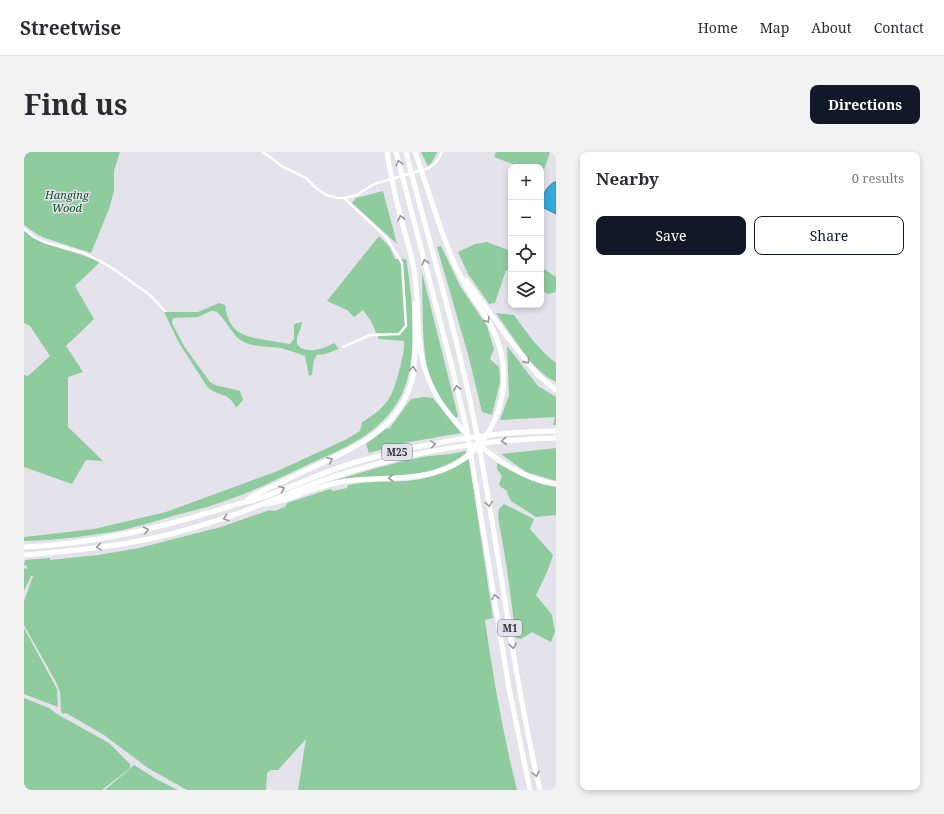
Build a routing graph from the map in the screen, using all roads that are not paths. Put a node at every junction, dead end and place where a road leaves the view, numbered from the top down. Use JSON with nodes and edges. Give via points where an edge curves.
{"nodes":[{"id":1,"x":263,"y":152,"type":"edge"},
{"id":2,"x":387,"y":152,"type":"edge"},
{"id":3,"x":396,"y":152,"type":"edge"},
{"id":4,"x":406,"y":152,"type":"edge"},
{"id":5,"x":415,"y":152,"type":"edge"},
{"id":6,"x":442,"y":152,"type":"edge"},
{"id":7,"x":344,"y":198,"type":"junction"},
{"id":8,"x":24,"y":229,"type":"edge"},
{"id":9,"x":454,"y":262,"type":"junction"},
{"id":10,"x":416,"y":283,"type":"junction"},
{"id":11,"x":165,"y":311,"type":"dead end"},
{"id":12,"x":343,"y":347,"type":"dead end"},
{"id":13,"x":556,"y":390,"type":"edge"},
{"id":14,"x":556,"y":431,"type":"edge"},
{"id":15,"x":556,"y":439,"type":"edge"},
{"id":16,"x":556,"y":484,"type":"edge"},
{"id":17,"x":245,"y":502,"type":"junction"},
{"id":18,"x":262,"y":505,"type":"junction"},
{"id":19,"x":24,"y":547,"type":"edge"},
{"id":20,"x":24,"y":555,"type":"edge"},
{"id":21,"x":530,"y":790,"type":"edge"},
{"id":22,"x":540,"y":790,"type":"edge"}],
"edges":[{"from":1,"to":7,"type":"street","via":[[283,167],[306,178],[326,195]]},
{"from":10,"to":2,"type":"highway","one_way":true},
{"from":21,"to":3,"type":"highway","number":"M1","one_way":true,"via":[[509,688],[466,426]]},
{"from":4,"to":22,"type":"highway","number":"M1","one_way":true,"via":[[475,424],[519,687]]},
{"from":5,"to":9,"type":"highway"},
{"from":6,"to":7,"type":"street","via":[[434,166],[381,182],[357,195]]},
{"from":7,"to":12,"type":"street","via":[[386,237],[402,263],[406,326],[399,334],[370,335]]},
{"from":8,"to":11,"type":"street","via":[[44,242],[84,253],[109,266],[150,295]]},
{"from":9,"to":13,"type":"highway","one_way":true,"via":[[506,335],[538,375]]},
{"from":9,"to":18,"type":"highway","one_way":true,"via":[[466,287],[490,324],[504,363],[505,378],[498,415],[487,434],[467,456],[449,467],[428,475],[339,482],[274,504]]},
{"from":10,"to":16,"type":"highway","via":[[423,366],[436,396],[472,438],[496,457],[526,475]]},
{"from":17,"to":10,"type":"highway","one_way":true,"via":[[254,495],[366,442],[395,415],[413,376]]},
{"from":17,"to":14,"type":"highway","number":"M25","one_way":true,"via":[[356,462],[426,445],[500,434]]},
{"from":15,"to":18,"type":"highway","number":"M25","one_way":true,"via":[[467,445],[395,459],[332,477]]},
{"from":19,"to":17,"type":"highway","number":"M25","one_way":true,"via":[[131,534]]},
{"from":18,"to":20,"type":"highway","number":"M25","one_way":true,"via":[[200,526],[138,541]]}]}
